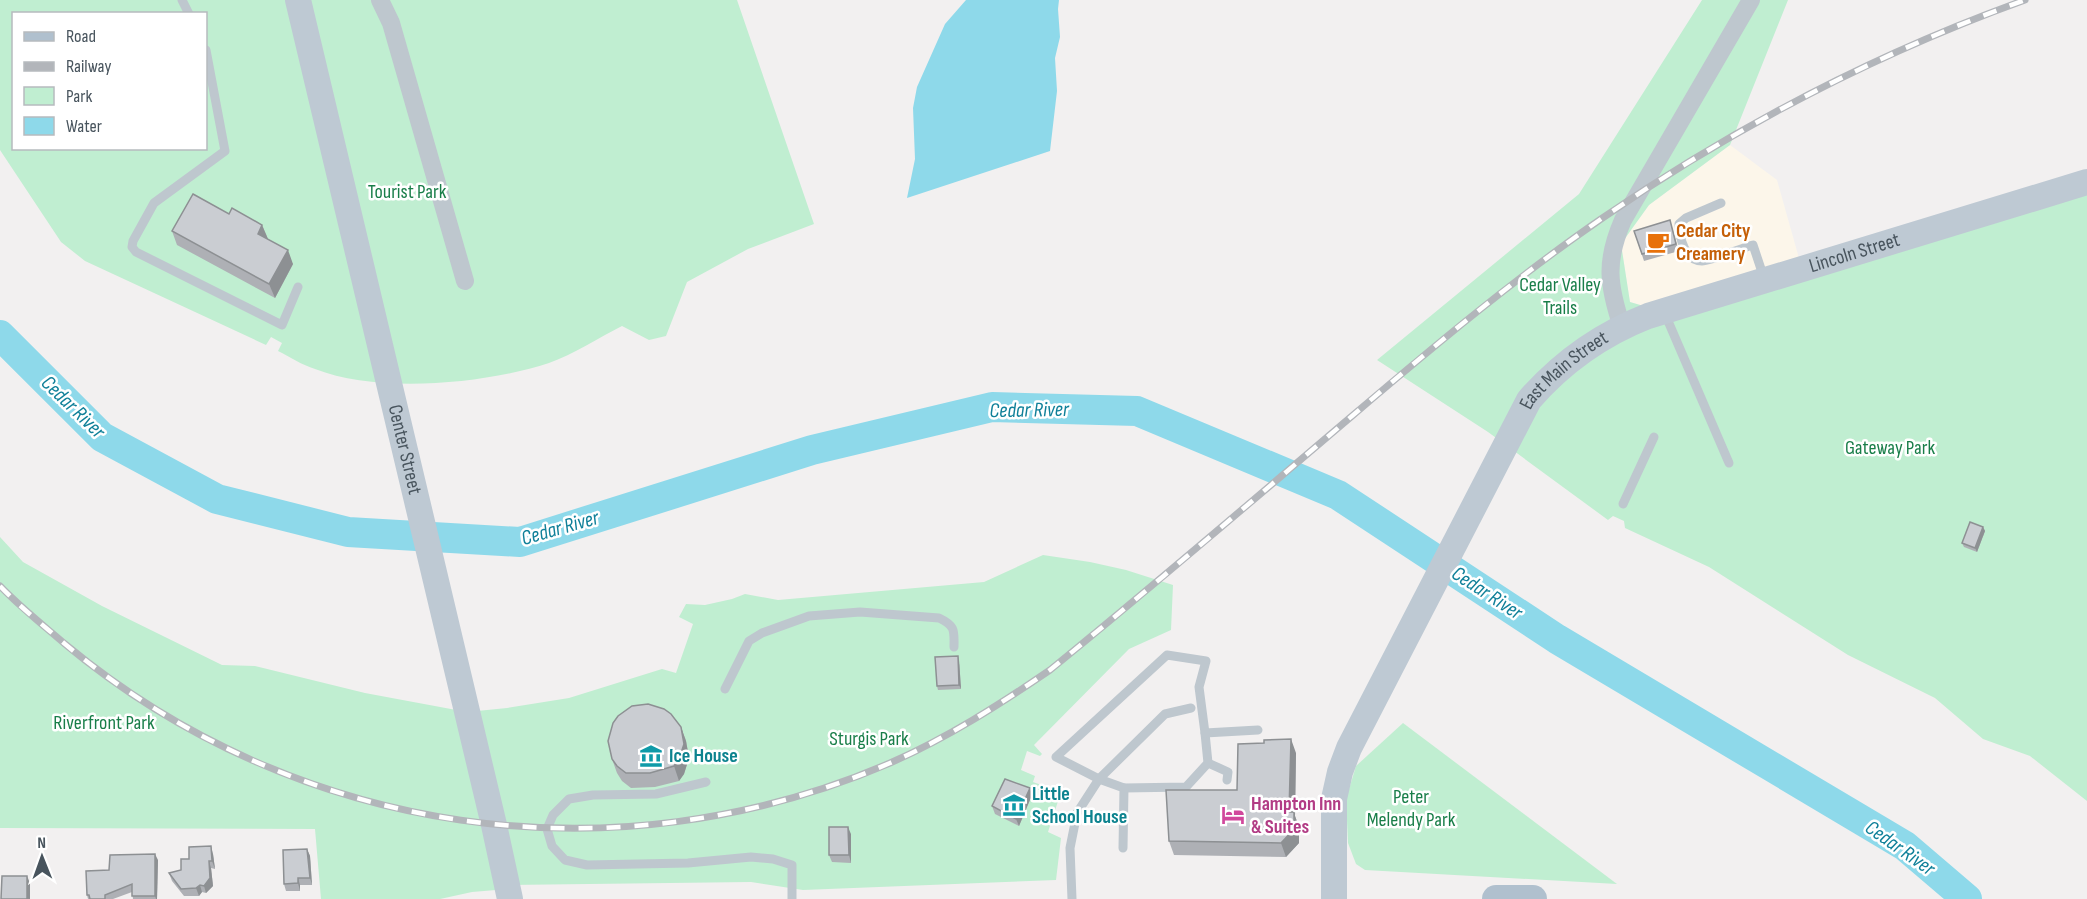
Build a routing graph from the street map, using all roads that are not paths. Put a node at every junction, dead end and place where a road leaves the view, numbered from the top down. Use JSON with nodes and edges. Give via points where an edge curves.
{"nodes":[{"id":1,"x":298,"y":0,"type":"edge"},
{"id":2,"x":380,"y":0,"type":"edge"},
{"id":3,"x":1751,"y":0,"type":"edge"},
{"id":4,"x":207,"y":55,"type":"edge"},
{"id":5,"x":2087,"y":182,"type":"edge"},
{"id":6,"x":1721,"y":203,"type":"dead end"},
{"id":7,"x":465,"y":281,"type":"dead end"},
{"id":8,"x":1765,"y":281,"type":"junction"},
{"id":9,"x":298,"y":287,"type":"dead end"},
{"id":10,"x":1664,"y":312,"type":"junction"},
{"id":11,"x":1622,"y":327,"type":"junction"},
{"id":12,"x":1654,"y":437,"type":"dead end"},
{"id":13,"x":1729,"y":463,"type":"dead end"},
{"id":14,"x":1623,"y":504,"type":"dead end"},
{"id":15,"x":954,"y":647,"type":"dead end"},
{"id":16,"x":725,"y":689,"type":"dead end"},
{"id":17,"x":1191,"y":708,"type":"dead end"},
{"id":18,"x":1258,"y":730,"type":"dead end"},
{"id":19,"x":1205,"y":733,"type":"junction"},
{"id":20,"x":1208,"y":763,"type":"junction"},
{"id":21,"x":1099,"y":779,"type":"junction"},
{"id":22,"x":1227,"y":780,"type":"dead end"},
{"id":23,"x":706,"y":782,"type":"dead end"},
{"id":24,"x":1124,"y":788,"type":"junction"},
{"id":25,"x":1123,"y":848,"type":"dead end"},
{"id":26,"x":510,"y":899,"type":"edge"},
{"id":27,"x":792,"y":899,"type":"edge"},
{"id":28,"x":1072,"y":899,"type":"edge"},
{"id":29,"x":1334,"y":899,"type":"edge"},
{"id":30,"x":1496,"y":899,"type":"edge"},
{"id":31,"x":1533,"y":899,"type":"edge"}],
"edges":[{"from":1,"to":26,"type":"main road","name":"Center Street"},
{"from":2,"to":7,"type":"street","via":[[391,23]]},
{"from":3,"to":11,"type":"street","name":"East Main Street","via":[[1614,240],[1609,276]]},
{"from":4,"to":9,"type":"lane","via":[[225,151],[154,203],[132,247],[280,330]]},
{"from":5,"to":8,"type":"main road","name":"Lincoln Street"},
{"from":6,"to":8,"type":"lane","via":[[1679,224],[1685,250],[1703,261],[1753,245]]},
{"from":8,"to":10,"type":"main road","name":"Lincoln Street"},
{"from":10,"to":11,"type":"main road","name":"Lincoln Street"},
{"from":10,"to":13,"type":"lane"},
{"from":11,"to":29,"type":"main road","name":"East Main Street","via":[[1593,343],[1529,399],[1349,748],[1334,799]]},
{"from":12,"to":14,"type":"lane"},
{"from":15,"to":16,"type":"lane","via":[[954,631],[939,618],[860,612],[809,616],[748,641]]},
{"from":17,"to":21,"type":"lane","via":[[1165,714]]},
{"from":18,"to":19,"type":"lane"},
{"from":19,"to":20,"type":"lane"},
{"from":19,"to":21,"type":"lane","via":[[1199,687],[1206,661],[1167,655],[1056,757]]},
{"from":20,"to":22,"type":"lane","via":[[1228,772]]},
{"from":20,"to":24,"type":"lane","via":[[1188,790]]},
{"from":21,"to":24,"type":"lane"},
{"from":21,"to":28,"type":"lane","via":[[1077,813],[1070,848]]},
{"from":23,"to":27,"type":"lane","via":[[656,794],[569,799],[553,815],[547,829],[552,846],[565,860],[587,865],[773,859],[792,865]]},
{"from":24,"to":25,"type":"lane"},
{"from":30,"to":31,"type":"main road"}]}
